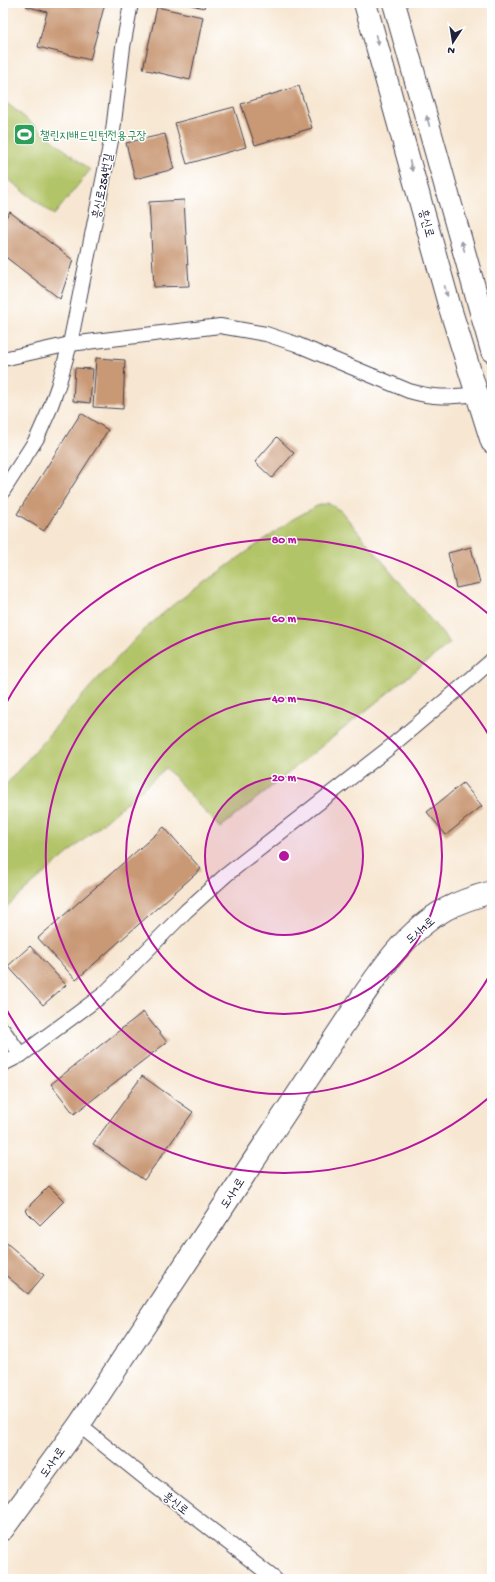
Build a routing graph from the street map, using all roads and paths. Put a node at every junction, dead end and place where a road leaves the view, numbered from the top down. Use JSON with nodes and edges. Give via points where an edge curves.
{"nodes":[{"id":1,"x":130,"y":3,"type":"edge"},
{"id":2,"x":365,"y":3,"type":"edge"},
{"id":3,"x":394,"y":3,"type":"edge"},
{"id":4,"x":70,"y":344,"type":"junction"},
{"id":5,"x":492,"y":352,"type":"edge"},
{"id":6,"x":3,"y":359,"type":"edge"},
{"id":7,"x":477,"y":394,"type":"junction"},
{"id":8,"x":492,"y":442,"type":"edge"},
{"id":9,"x":3,"y":491,"type":"edge"},
{"id":10,"x":492,"y":660,"type":"edge"},
{"id":11,"x":492,"y":892,"type":"edge"},
{"id":12,"x":3,"y":1030,"type":"edge"},
{"id":13,"x":21,"y":1055,"type":"junction"},
{"id":14,"x":3,"y":1064,"type":"edge"},
{"id":15,"x":79,"y":1425,"type":"junction"},
{"id":16,"x":3,"y":1529,"type":"edge"},
{"id":17,"x":275,"y":1579,"type":"edge"}],
"edges":[{"from":1,"to":4,"type":"lane","name":"흥신로254번길","via":[[113,132]]},
{"from":2,"to":7,"type":"main road","name":"흥신로","one_way":true,"via":[[450,308]]},
{"from":5,"to":3,"type":"main road","one_way":true},
{"from":4,"to":6,"type":"lane"},
{"from":4,"to":7,"type":"lane","via":[[201,327],[238,328],[296,344],[427,396],[444,398]]},
{"from":4,"to":9,"type":"lane","name":"흥신로254번길","via":[[58,386],[37,438]]},
{"from":7,"to":8,"type":"main road","name":"흥신로"},
{"from":10,"to":13,"type":"lane","via":[[389,748],[226,875],[104,994]]},
{"from":11,"to":15,"type":"main road","name":"도사1로","via":[[447,908],[426,921],[410,935],[391,958],[342,1027]]},
{"from":12,"to":13,"type":"lane"},
{"from":13,"to":14,"type":"lane"},
{"from":15,"to":16,"type":"main road","name":"도사1로"},
{"from":15,"to":17,"type":"lane","name":"흥신로"}]}
